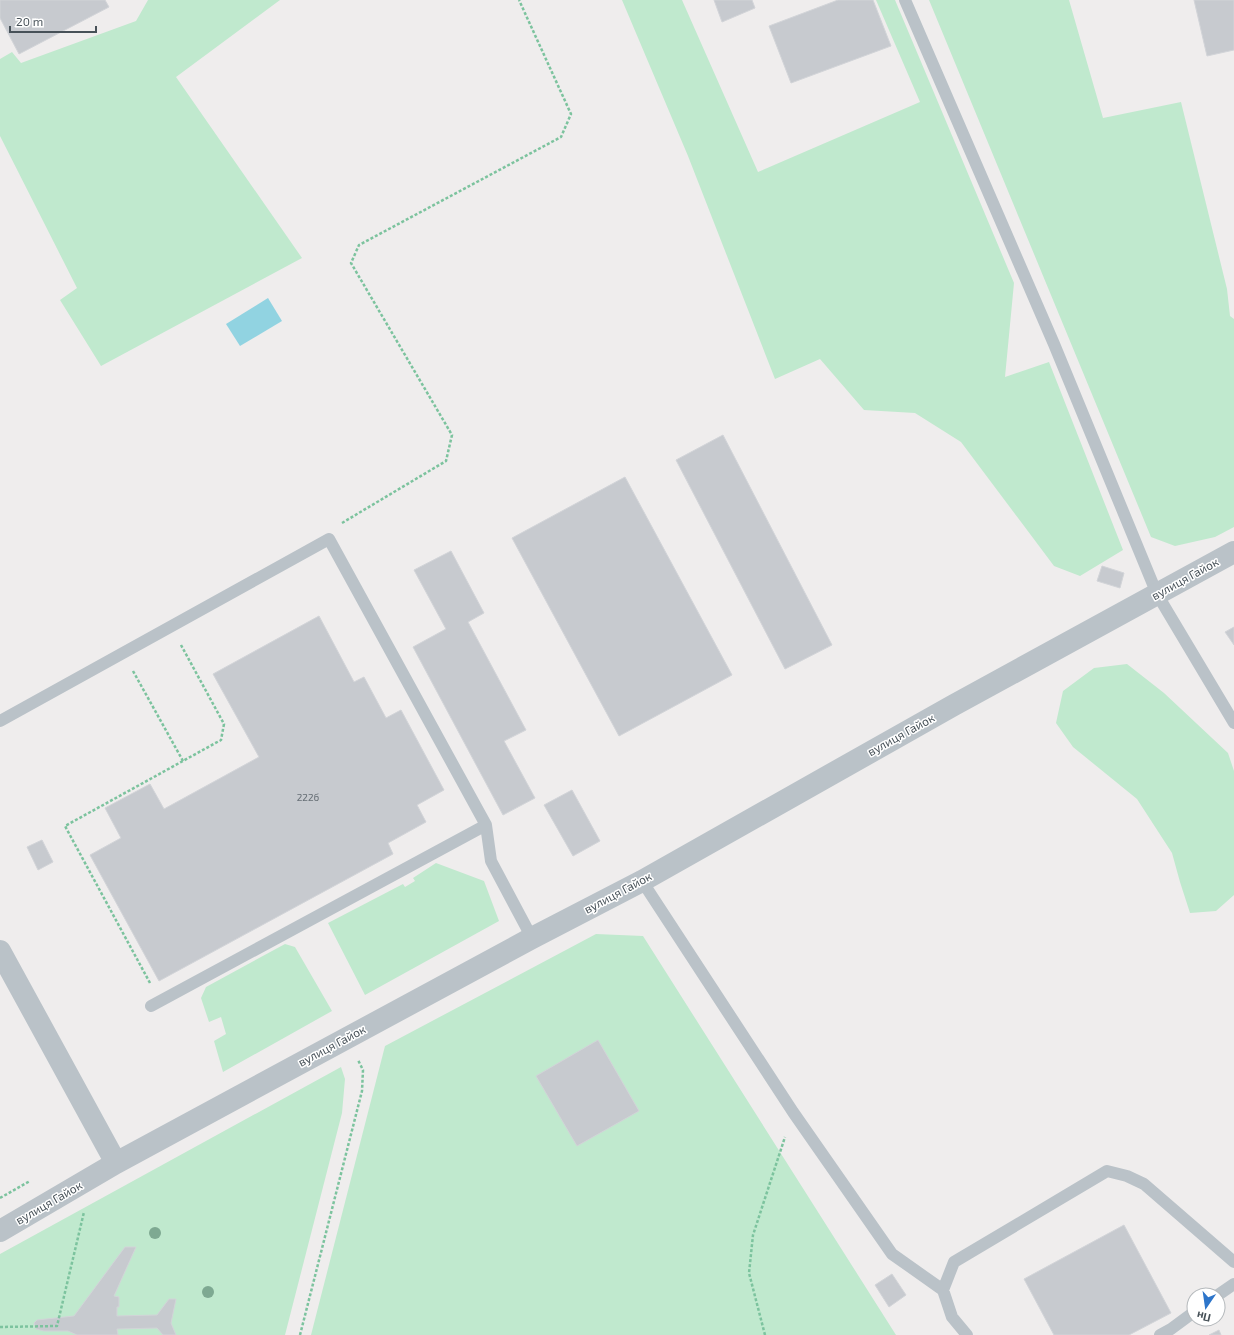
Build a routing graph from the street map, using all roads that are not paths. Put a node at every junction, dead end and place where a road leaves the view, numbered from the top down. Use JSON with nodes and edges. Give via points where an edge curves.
{"nodes":[{"id":1,"x":905,"y":0,"type":"edge"},
{"id":2,"x":1234,"y":552,"type":"edge"},
{"id":3,"x":1157,"y":594,"type":"junction"},
{"id":4,"x":0,"y":721,"type":"edge"},
{"id":5,"x":1234,"y":723,"type":"edge"},
{"id":6,"x":486,"y":825,"type":"junction"},
{"id":7,"x":642,"y":881,"type":"junction"},
{"id":8,"x":532,"y":938,"type":"junction"},
{"id":9,"x":0,"y":951,"type":"edge"},
{"id":10,"x":155,"y":1004,"type":"road end"},
{"id":11,"x":116,"y":1163,"type":"junction"},
{"id":12,"x":0,"y":1231,"type":"edge"},
{"id":13,"x":1234,"y":1262,"type":"edge"},
{"id":14,"x":943,"y":1290,"type":"junction"},
{"id":15,"x":1186,"y":1318,"type":"edge"},
{"id":16,"x":967,"y":1335,"type":"edge"},
{"id":17,"x":1160,"y":1335,"type":"edge"}],
"edges":[{"from":1,"to":3,"type":"lane","via":[[1054,344]]},
{"from":2,"to":3,"type":"street","name":"вулиця Гайок"},
{"from":3,"to":5,"type":"lane"},
{"from":3,"to":7,"type":"street","name":"вулиця Гайок"},
{"from":4,"to":6,"type":"lane","via":[[329,539]]},
{"from":6,"to":8,"type":"lane","via":[[491,861]]},
{"from":6,"to":10,"type":"lane"},
{"from":7,"to":8,"type":"street","name":"вулиця Гайок"},
{"from":7,"to":14,"type":"lane","via":[[793,1112],[892,1254]]},
{"from":8,"to":11,"type":"street","name":"вулиця Гайок"},
{"from":9,"to":11,"type":"street"},
{"from":11,"to":12,"type":"street","name":"вулиця Гайок"},
{"from":13,"to":14,"type":"lane","via":[[1144,1184],[1128,1176],[1107,1171],[954,1262]]},
{"from":14,"to":16,"type":"lane","via":[[952,1317]]},
{"from":15,"to":17,"type":"lane"}]}
